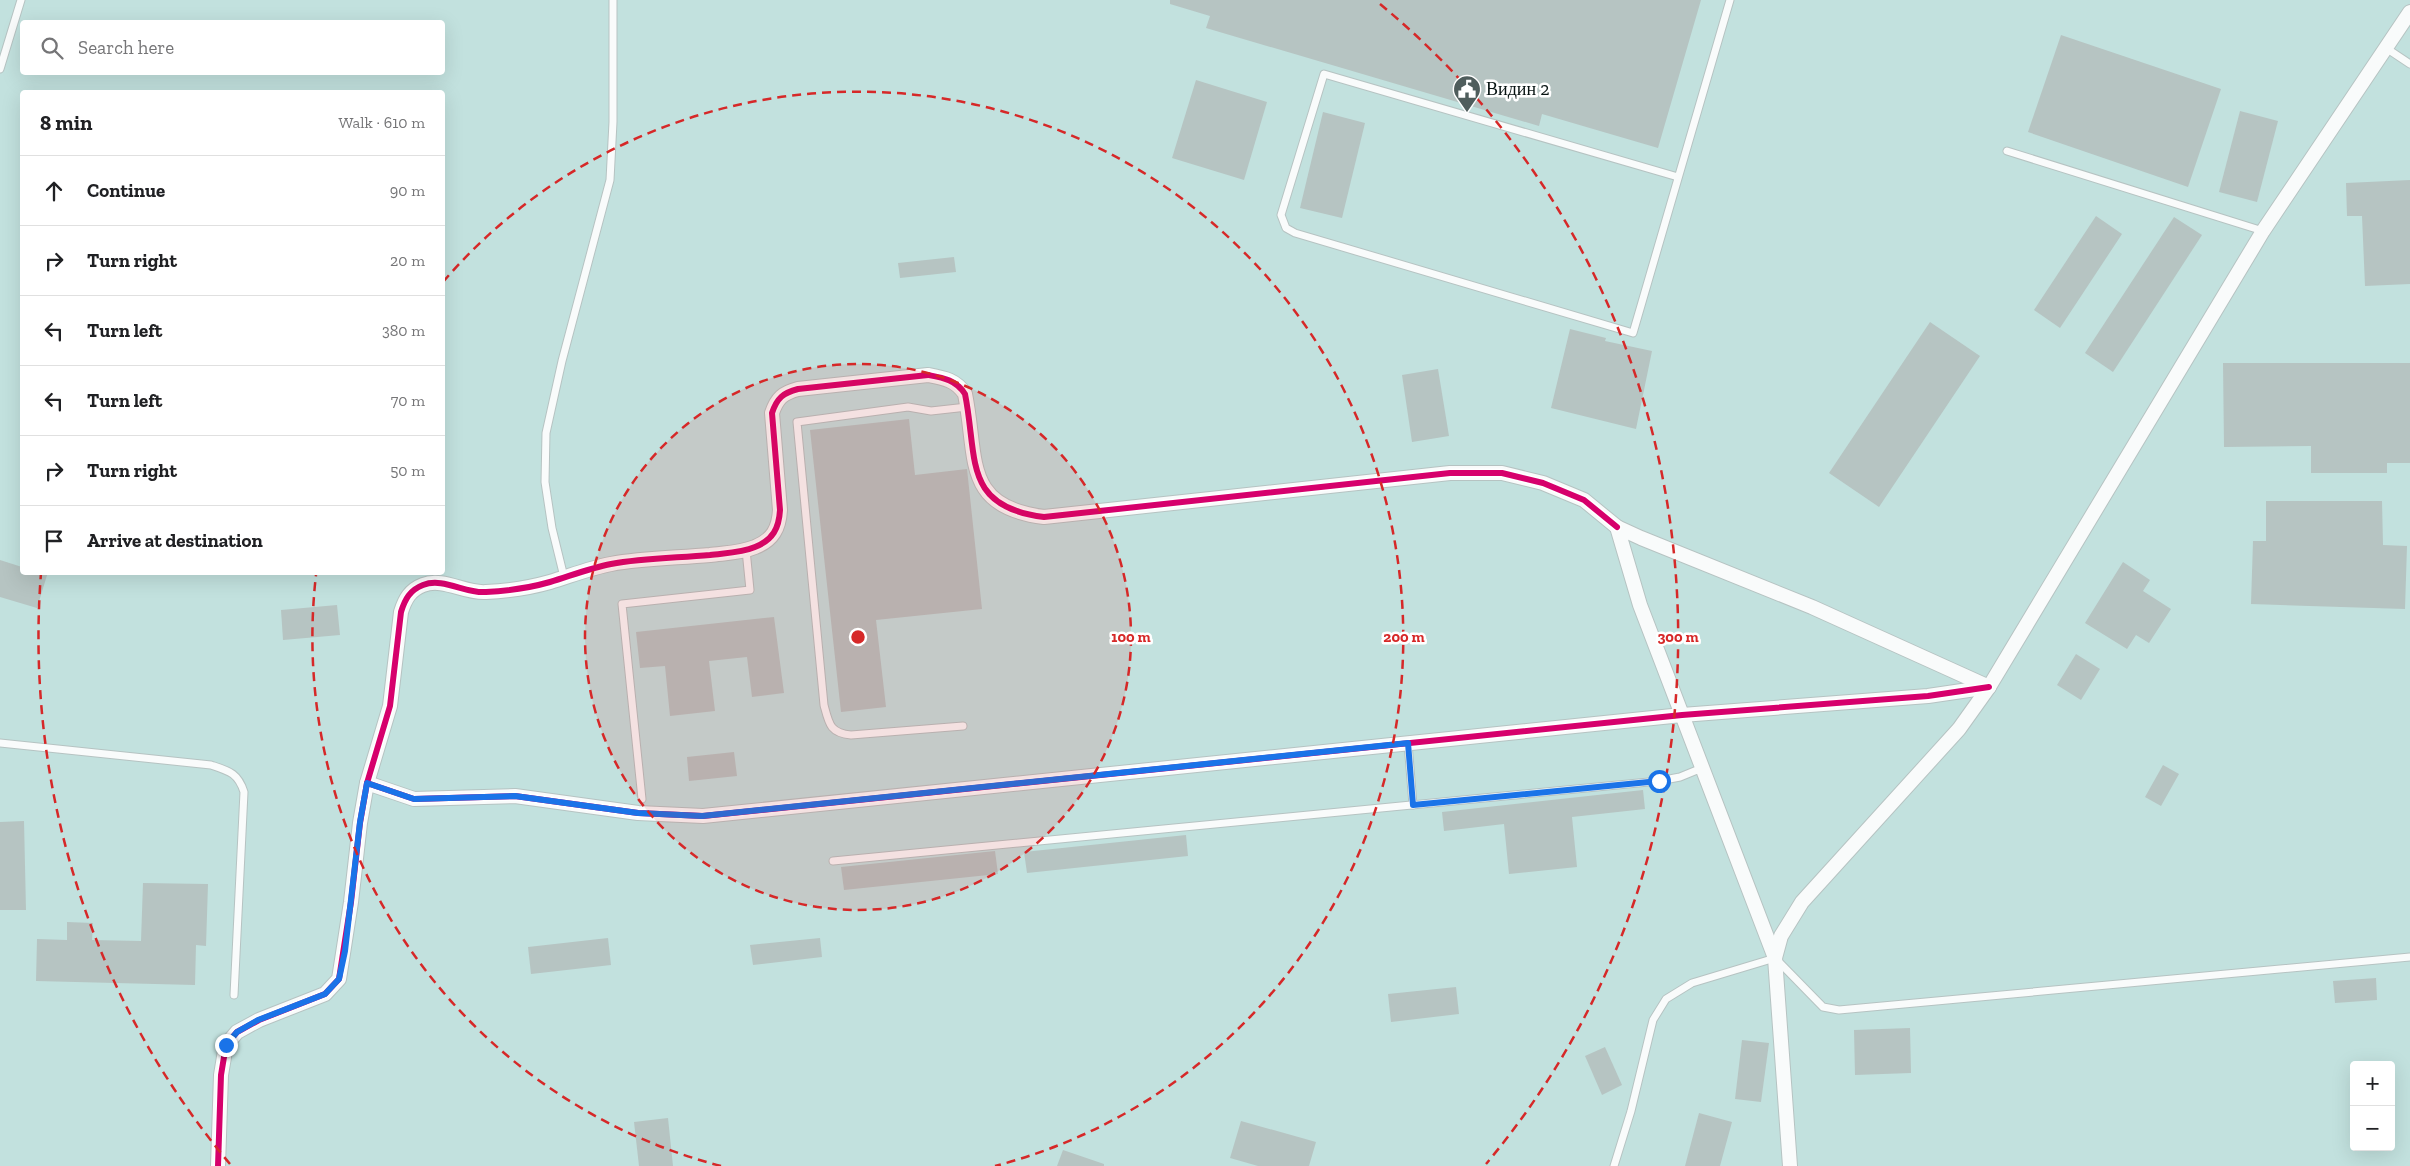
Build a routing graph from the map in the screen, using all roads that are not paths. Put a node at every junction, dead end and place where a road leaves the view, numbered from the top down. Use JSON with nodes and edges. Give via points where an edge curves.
{"nodes":[{"id":1,"x":21,"y":0,"type":"edge"},
{"id":2,"x":613,"y":0,"type":"edge"},
{"id":3,"x":1730,"y":0,"type":"edge"},
{"id":4,"x":2410,"y":12,"type":"edge"},
{"id":5,"x":2386,"y":48,"type":"junction"},
{"id":6,"x":2410,"y":64,"type":"edge"},
{"id":7,"x":0,"y":69,"type":"edge"},
{"id":8,"x":2006,"y":151,"type":"dead end"},
{"id":9,"x":1678,"y":177,"type":"junction"},
{"id":10,"x":2263,"y":231,"type":"junction"},
{"id":11,"x":968,"y":406,"type":"junction"},
{"id":12,"x":1617,"y":527,"type":"junction"},
{"id":13,"x":746,"y":550,"type":"junction"},
{"id":14,"x":564,"y":577,"type":"junction"},
{"id":15,"x":1989,"y":687,"type":"junction"},
{"id":16,"x":1682,"y":715,"type":"junction"},
{"id":17,"x":963,"y":726,"type":"dead end"},
{"id":18,"x":0,"y":743,"type":"edge"},
{"id":19,"x":1408,"y":743,"type":"junction"},
{"id":20,"x":1702,"y":768,"type":"junction"},
{"id":21,"x":367,"y":783,"type":"junction"},
{"id":22,"x":642,"y":799,"type":"dead end"},
{"id":23,"x":1413,"y":805,"type":"junction"},
{"id":24,"x":833,"y":861,"type":"dead end"},
{"id":25,"x":2410,"y":957,"type":"edge"},
{"id":26,"x":1775,"y":958,"type":"junction"},
{"id":27,"x":234,"y":994,"type":"dead end"},
{"id":28,"x":218,"y":1166,"type":"edge"},
{"id":29,"x":1614,"y":1166,"type":"edge"},
{"id":30,"x":1790,"y":1166,"type":"edge"}],
"edges":[{"from":1,"to":7,"type":"lane"},
{"from":2,"to":14,"type":"lane","via":[[610,180],[546,433],[545,482]]},
{"from":3,"to":9,"type":"lane"},
{"from":4,"to":5,"type":"street"},
{"from":5,"to":6,"type":"lane"},
{"from":5,"to":10,"type":"street"},
{"from":8,"to":10,"type":"lane"},
{"from":9,"to":9,"type":"lane","via":[[1633,332],[1295,233],[1286,228],[1281,214],[1324,74]]},
{"from":10,"to":15,"type":"street"},
{"from":11,"to":12,"type":"street","via":[[981,484],[990,497],[1023,515],[1044,517],[1450,473],[1502,473],[1543,482],[1584,500]]},
{"from":11,"to":13,"type":"street","via":[[959,384],[944,377],[928,375],[785,392],[776,401],[772,413],[779,525],[768,539]]},
{"from":11,"to":17,"type":"lane","via":[[931,411],[908,407],[797,422],[828,723],[839,734],[850,735]]},
{"from":12,"to":15,"type":"street","via":[[1812,607]]},
{"from":12,"to":16,"type":"street","via":[[1640,605]]},
{"from":13,"to":14,"type":"street","via":[[612,564]]},
{"from":13,"to":22,"type":"lane","via":[[750,590],[622,604]]},
{"from":14,"to":21,"type":"street","via":[[508,591],[477,593],[443,583],[425,584],[414,589],[405,599],[401,612],[390,706]]},
{"from":15,"to":16,"type":"street","via":[[1928,696]]},
{"from":15,"to":26,"type":"street","via":[[1959,730],[1802,902],[1781,936]]},
{"from":16,"to":19,"type":"street"},
{"from":16,"to":20,"type":"street"},
{"from":18,"to":27,"type":"lane","via":[[211,765],[230,772],[240,780],[244,792]]},
{"from":19,"to":21,"type":"street","via":[[702,816],[638,813],[515,796],[414,799]]},
{"from":19,"to":23,"type":"lane"},
{"from":20,"to":23,"type":"lane","via":[[1659,781]]},
{"from":20,"to":26,"type":"street"},
{"from":21,"to":28,"type":"street","via":[[339,979],[325,994],[258,1020],[237,1032],[226,1045],[220,1075]]},
{"from":23,"to":24,"type":"lane"},
{"from":25,"to":26,"type":"lane","via":[[1839,1010],[1823,1007]]},
{"from":26,"to":29,"type":"lane","via":[[1692,983],[1666,999],[1652,1020],[1631,1111]]},
{"from":26,"to":30,"type":"street"}]}
